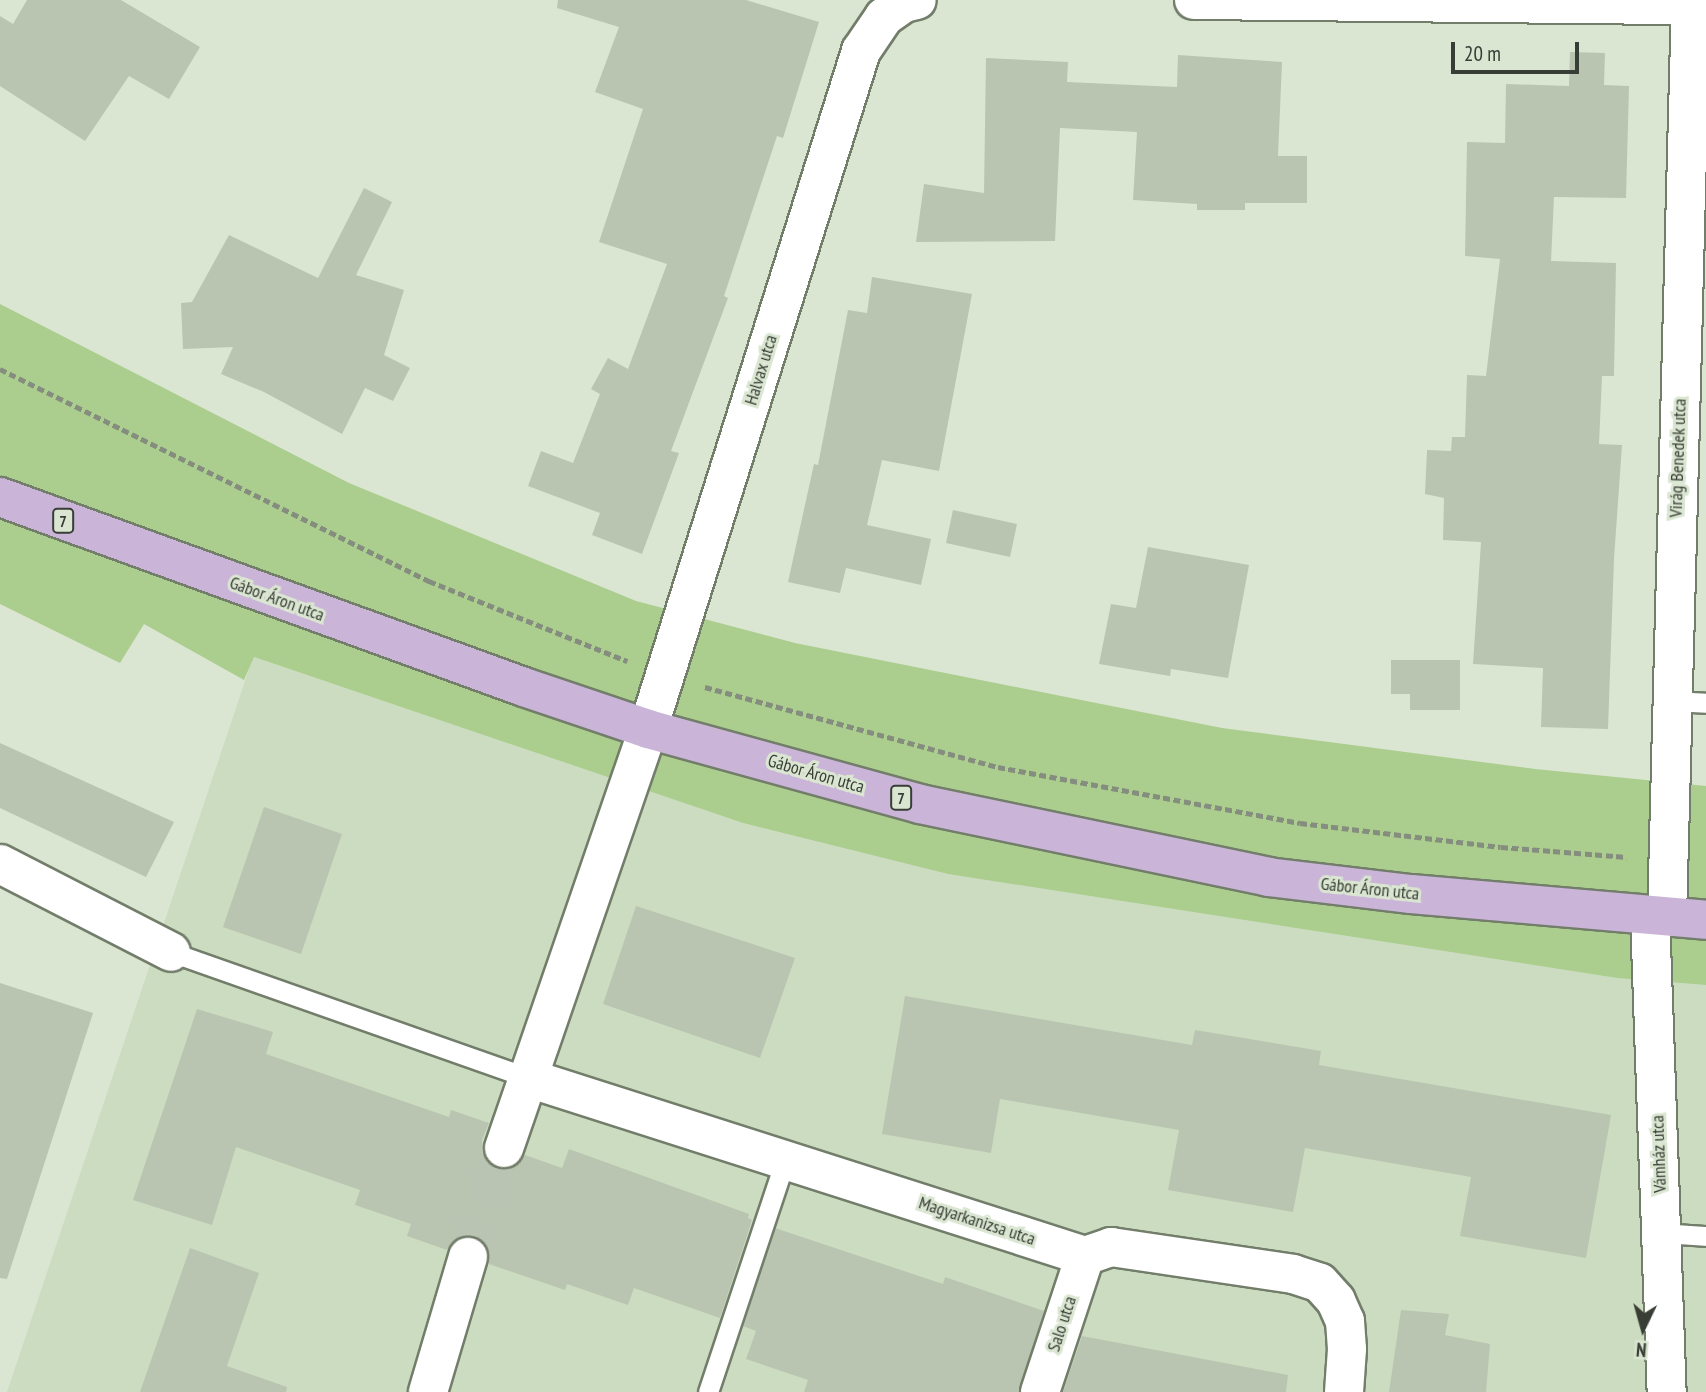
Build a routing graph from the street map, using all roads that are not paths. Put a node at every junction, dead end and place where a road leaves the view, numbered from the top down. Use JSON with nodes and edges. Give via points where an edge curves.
{"nodes":[{"id":1,"x":1194,"y":0,"type":"edge"},
{"id":2,"x":1408,"y":2,"type":"edge"},
{"id":3,"x":901,"y":8,"type":"edge"},
{"id":4,"x":1694,"y":13,"type":"edge"},
{"id":5,"x":0,"y":497,"type":"edge"},
{"id":6,"x":1689,"y":702,"type":"edge"},
{"id":7,"x":648,"y":729,"type":"junction"},
{"id":8,"x":0,"y":864,"type":"edge"},
{"id":9,"x":1658,"y":916,"type":"junction"},
{"id":10,"x":1706,"y":920,"type":"edge"},
{"id":11,"x":171,"y":952,"type":"joint"},
{"id":12,"x":528,"y":1078,"type":"junction"},
{"id":13,"x":504,"y":1147,"type":"tunnel mouth"},
{"id":14,"x":785,"y":1160,"type":"junction"},
{"id":15,"x":1662,"y":1233,"type":"junction"},
{"id":16,"x":1706,"y":1236,"type":"edge"},
{"id":17,"x":1084,"y":1256,"type":"junction"},
{"id":18,"x":468,"y":1258,"type":"tunnel mouth"},
{"id":19,"x":428,"y":1392,"type":"edge"},
{"id":20,"x":708,"y":1392,"type":"edge"},
{"id":21,"x":1040,"y":1392,"type":"edge"},
{"id":22,"x":1344,"y":1392,"type":"edge"},
{"id":23,"x":1667,"y":1392,"type":"edge"}],
"edges":[{"from":1,"to":2,"type":"street"},
{"from":2,"to":4,"type":"street"},
{"from":3,"to":7,"type":"street","name":"Halvax utca","via":[[861,51]]},
{"from":4,"to":6,"type":"street","name":"Virág Benedek utca"},
{"from":5,"to":7,"type":"main road","name":"Gábor Áron utca","number":"7"},
{"from":6,"to":9,"type":"street","name":"Virág Benedek utca"},
{"from":7,"to":9,"type":"main road","name":"Gábor Áron utca","number":"7","via":[[920,804],[1268,877]]},
{"from":7,"to":12,"type":"street","name":"Halvax utca"},
{"from":8,"to":11,"type":"street"},
{"from":9,"to":10,"type":"main road","name":"Gábor Áron utca","number":"7"},
{"from":9,"to":15,"type":"street","name":"Vámház utca"},
{"from":11,"to":12,"type":"lane"},
{"from":12,"to":13,"type":"street","name":"Halvax utca"},
{"from":12,"to":14,"type":"street","name":"Magyarkanizsa utca"},
{"from":14,"to":17,"type":"street","name":"Magyarkanizsa utca"},
{"from":14,"to":20,"type":"lane"},
{"from":15,"to":16,"type":"lane"},
{"from":15,"to":23,"type":"street","name":"Vámház utca"},
{"from":17,"to":21,"type":"street","name":"Salo utca"},
{"from":17,"to":22,"type":"street","via":[[1111,1247],[1293,1274],[1320,1283],[1345,1321]]},
{"from":18,"to":19,"type":"street"}]}
